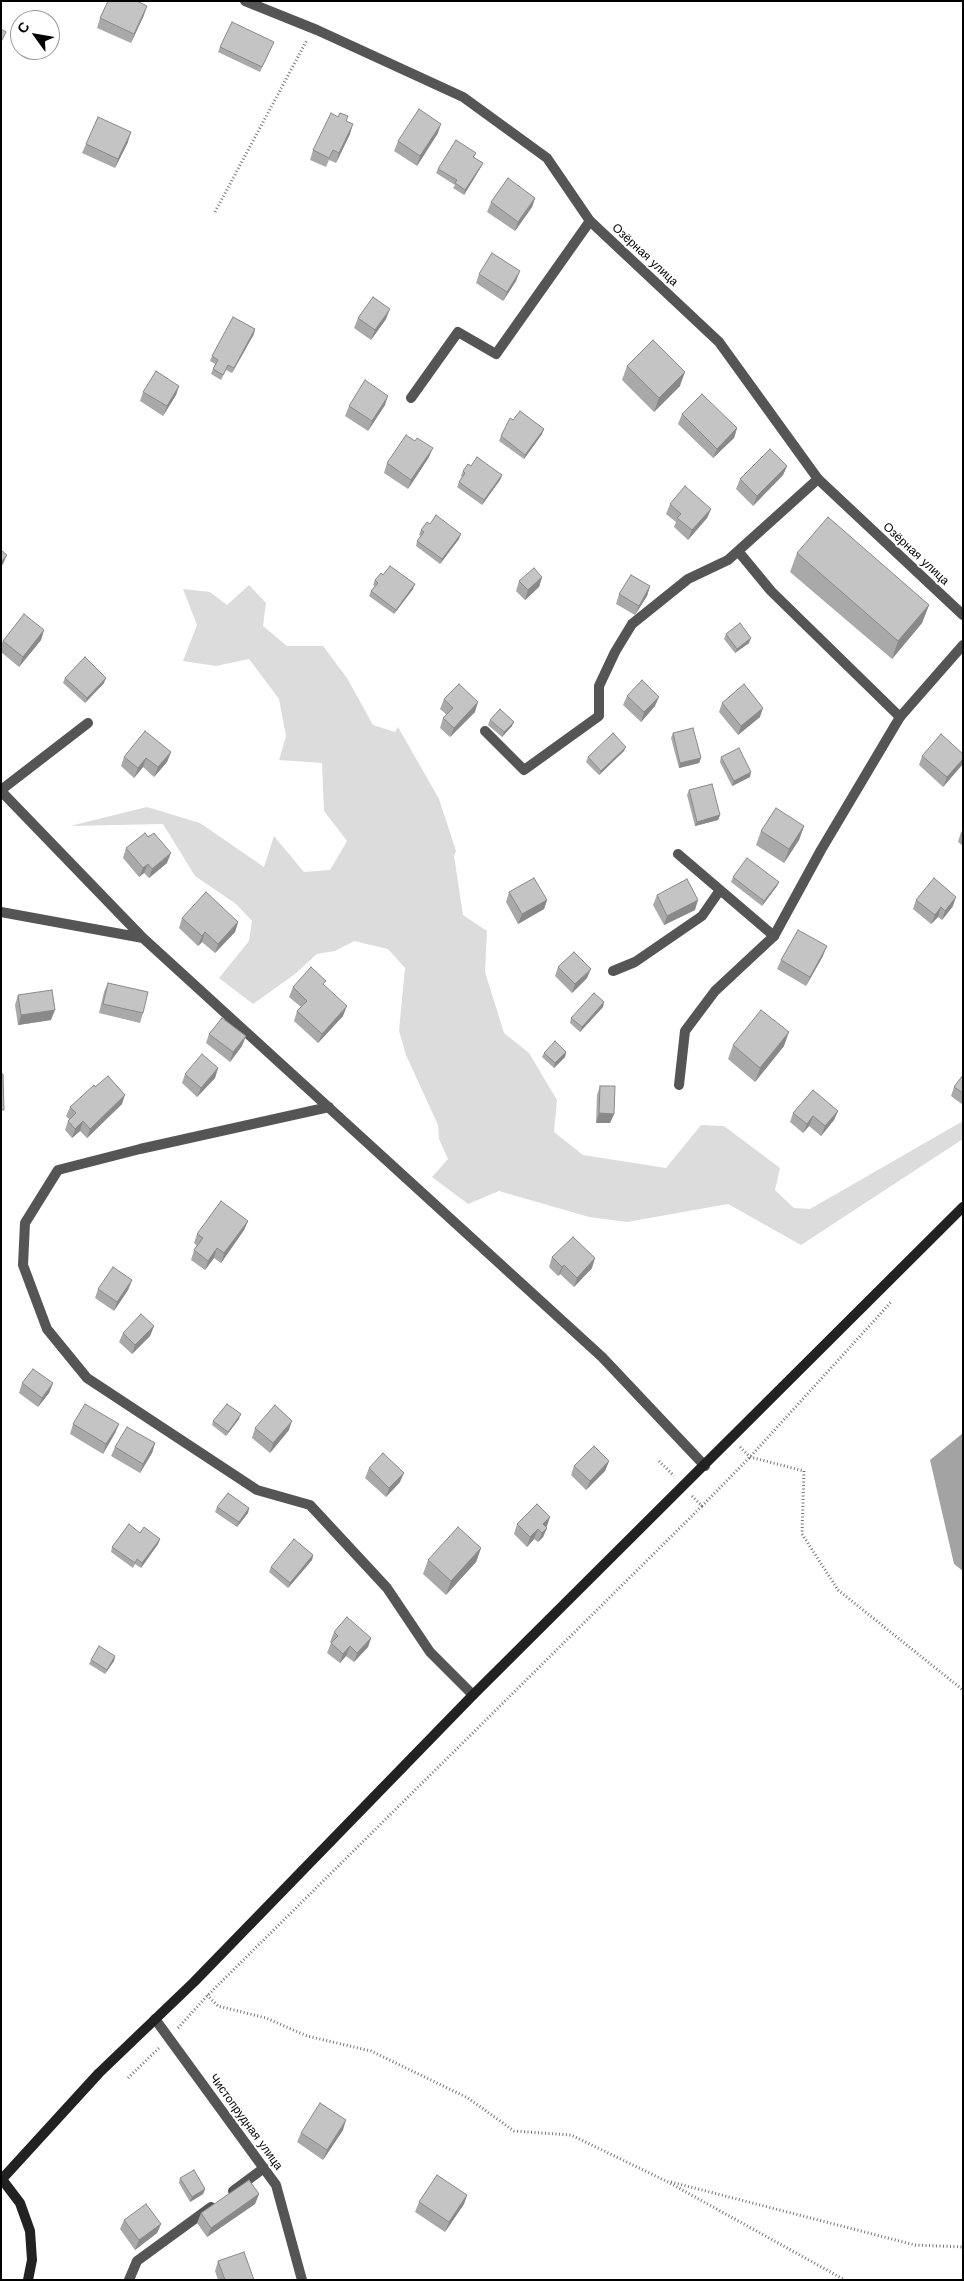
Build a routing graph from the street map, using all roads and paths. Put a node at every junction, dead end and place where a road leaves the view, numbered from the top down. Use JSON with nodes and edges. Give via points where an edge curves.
{"nodes":[{"id":1,"x":245,"y":1,"type":"edge"},
{"id":2,"x":313,"y":29,"type":"junction"},
{"id":3,"x":215,"y":212,"type":"dead end"},
{"id":4,"x":590,"y":221,"type":"junction"},
{"id":5,"x":411,"y":398,"type":"dead end"},
{"id":6,"x":818,"y":479,"type":"junction"},
{"id":7,"x":738,"y":551,"type":"junction"},
{"id":8,"x":963,"y":615,"type":"edge"},
{"id":9,"x":963,"y":645,"type":"edge"},
{"id":10,"x":900,"y":717,"type":"junction"},
{"id":11,"x":88,"y":723,"type":"dead end"},
{"id":12,"x":485,"y":731,"type":"dead end"},
{"id":13,"x":1,"y":790,"type":"edge"},
{"id":14,"x":678,"y":854,"type":"dead end"},
{"id":15,"x":720,"y":890,"type":"junction"},
{"id":16,"x":1,"y":912,"type":"edge"},
{"id":17,"x":774,"y":936,"type":"junction"},
{"id":18,"x":143,"y":938,"type":"junction"},
{"id":19,"x":612,"y":971,"type":"dead end"},
{"id":20,"x":679,"y":1084,"type":"dead end"},
{"id":21,"x":329,"y":1107,"type":"junction"},
{"id":22,"x":963,"y":1206,"type":"edge"},
{"id":23,"x":896,"y":1296,"type":"dead end"},
{"id":24,"x":731,"y":1438,"type":"junction"},
{"id":25,"x":750,"y":1457,"type":"junction"},
{"id":26,"x":659,"y":1461,"type":"dead end"},
{"id":27,"x":705,"y":1466,"type":"junction"},
{"id":28,"x":683,"y":1486,"type":"junction"},
{"id":29,"x":702,"y":1506,"type":"junction"},
{"id":30,"x":963,"y":1690,"type":"edge"},
{"id":31,"x":473,"y":1695,"type":"junction"},
{"id":32,"x":194,"y":1982,"type":"junction"},
{"id":33,"x":207,"y":1996,"type":"junction"},
{"id":34,"x":155,"y":2020,"type":"junction"},
{"id":35,"x":169,"y":2038,"type":"junction"},
{"id":36,"x":128,"y":2078,"type":"dead end"},
{"id":37,"x":264,"y":2168,"type":"junction"},
{"id":38,"x":2,"y":2178,"type":"edge"},
{"id":39,"x":666,"y":2181,"type":"junction"},
{"id":40,"x":963,"y":2247,"type":"edge"},
{"id":41,"x":28,"y":2280,"type":"edge"},
{"id":42,"x":129,"y":2280,"type":"edge"},
{"id":43,"x":302,"y":2280,"type":"edge"},
{"id":44,"x":845,"y":2280,"type":"edge"}],
"edges":[{"from":1,"to":2,"type":"street","name":"Озёрная улица"},
{"from":2,"to":3,"type":"path"},
{"from":2,"to":4,"type":"street","name":"Озёрная улица","via":[[462,97],[547,158]]},
{"from":4,"to":5,"type":"street","via":[[496,354],[458,332]]},
{"from":4,"to":6,"type":"street","name":"Озёрная улица","via":[[719,342]]},
{"from":6,"to":7,"type":"street"},
{"from":6,"to":8,"type":"street","name":"Озёрная улица"},
{"from":7,"to":10,"type":"street","via":[[771,591]]},
{"from":7,"to":12,"type":"street","via":[[728,560],[688,580],[632,624],[599,686],[598,716],[524,770]]},
{"from":9,"to":10,"type":"street"},
{"from":10,"to":17,"type":"street"},
{"from":11,"to":13,"type":"street"},
{"from":13,"to":18,"type":"street"},
{"from":14,"to":15,"type":"street"},
{"from":15,"to":17,"type":"street"},
{"from":15,"to":19,"type":"street","via":[[702,916],[635,962]]},
{"from":16,"to":18,"type":"street"},
{"from":17,"to":20,"type":"street","via":[[715,990],[685,1031]]},
{"from":18,"to":21,"type":"street"},
{"from":21,"to":27,"type":"street","via":[[602,1357]]},
{"from":21,"to":31,"type":"street","via":[[58,1170],[25,1223],[23,1265],[46,1329],[87,1378],[257,1490],[310,1505],[387,1588],[430,1652]]},
{"from":22,"to":24,"type":"street"},
{"from":23,"to":25,"type":"path"},
{"from":24,"to":25,"type":"path"},
{"from":24,"to":27,"type":"street"},
{"from":25,"to":29,"type":"path"},
{"from":25,"to":30,"type":"path","via":[[804,1470],[802,1534],[838,1590]]},
{"from":26,"to":28,"type":"path"},
{"from":27,"to":28,"type":"street"},
{"from":28,"to":29,"type":"path"},
{"from":28,"to":31,"type":"street"},
{"from":29,"to":33,"type":"path"},
{"from":31,"to":32,"type":"street"},
{"from":32,"to":33,"type":"path"},
{"from":32,"to":34,"type":"street"},
{"from":33,"to":35,"type":"path"},
{"from":33,"to":39,"type":"path","via":[[218,2006],[266,2018],[307,2036],[371,2050],[468,2098],[514,2132],[571,2135]]},
{"from":34,"to":35,"type":"street","name":"Чистопрудная улица"},
{"from":34,"to":38,"type":"street","via":[[100,2072]]},
{"from":35,"to":36,"type":"path"},
{"from":35,"to":37,"type":"street","name":"Чистопрудная улица"},
{"from":37,"to":42,"type":"street","via":[[137,2261]]},
{"from":37,"to":43,"type":"street","name":"Чистопрудная улица","via":[[276,2185]]},
{"from":38,"to":41,"type":"street","via":[[20,2203],[30,2231],[32,2260]]},
{"from":39,"to":40,"type":"path","via":[[914,2245]]},
{"from":39,"to":44,"type":"path"}]}
